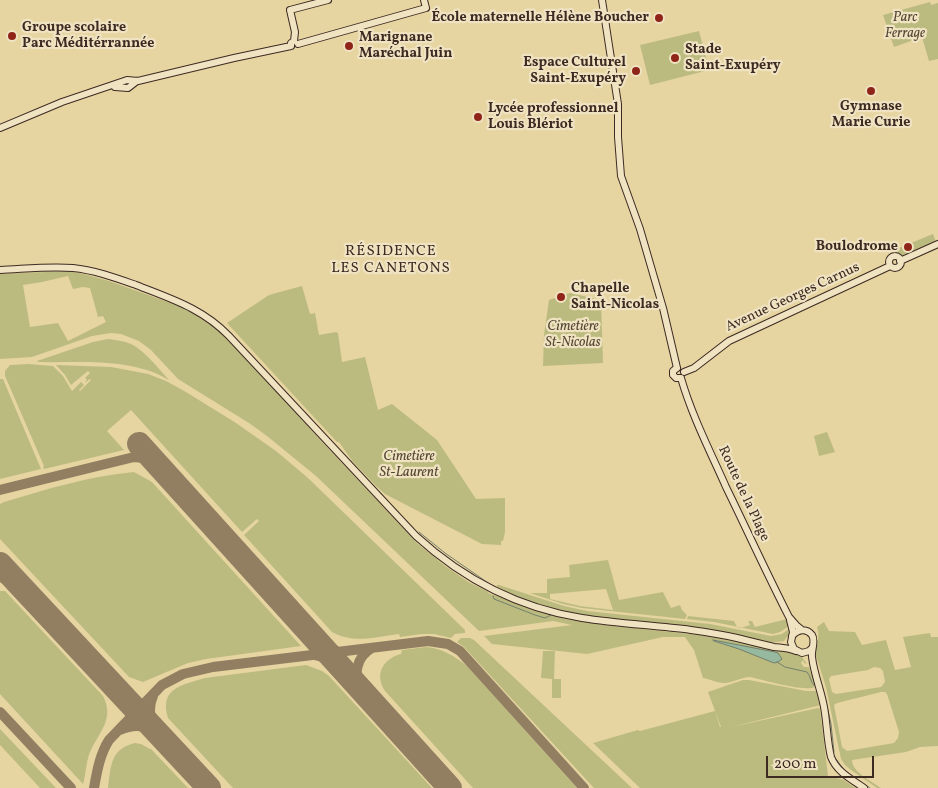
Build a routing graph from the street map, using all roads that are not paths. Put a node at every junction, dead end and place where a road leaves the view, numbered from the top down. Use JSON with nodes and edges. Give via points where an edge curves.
{"nodes":[{"id":1,"x":328,"y":0,"type":"edge"},
{"id":2,"x":424,"y":0,"type":"edge"},
{"id":3,"x":602,"y":0,"type":"edge"},
{"id":4,"x":294,"y":44,"type":"junction"},
{"id":5,"x":0,"y":128,"type":"edge"},
{"id":6,"x":938,"y":244,"type":"edge"},
{"id":7,"x":0,"y":270,"type":"edge"},
{"id":8,"x":682,"y":375,"type":"junction"},
{"id":9,"x":789,"y":617,"type":"junction"},
{"id":10,"x":802,"y":630,"type":"junction"},
{"id":11,"x":792,"y":638,"type":"junction"},
{"id":12,"x":766,"y":645,"type":"junction"},
{"id":13,"x":812,"y":648,"type":"junction"},
{"id":14,"x":799,"y":652,"type":"junction"},
{"id":15,"x":814,"y":669,"type":"junction"},
{"id":16,"x":864,"y":788,"type":"edge"}],
"edges":[{"from":1,"to":4,"type":"street","via":[[289,12],[295,32]]},
{"from":2,"to":4,"type":"street","via":[[426,8]]},
{"from":3,"to":8,"type":"street","via":[[618,104],[621,176],[640,229],[677,368],[681,368]]},
{"from":4,"to":5,"type":"street","via":[[109,87],[62,102]]},
{"from":6,"to":8,"type":"street","name":"Avenue Georges Carnus","via":[[900,260],[898,267],[890,266],[729,340]]},
{"from":7,"to":12,"type":"street","via":[[87,270],[116,278],[202,313],[229,336],[416,536],[456,568],[500,594],[571,616],[709,632]]},
{"from":8,"to":9,"type":"street","name":"Route de la Plage","via":[[708,448]]},
{"from":9,"to":10,"type":"street","name":"Route de la Plage"},
{"from":9,"to":11,"type":"street","name":"Route de la Plage"},
{"from":10,"to":11,"type":"street"},
{"from":10,"to":13,"type":"street","via":[[812,635]]},
{"from":11,"to":12,"type":"street","via":[[779,645]]},
{"from":11,"to":14,"type":"street","via":[[792,647]]},
{"from":12,"to":14,"type":"street"},
{"from":13,"to":14,"type":"street"},
{"from":13,"to":15,"type":"street"},
{"from":14,"to":15,"type":"street"},
{"from":15,"to":16,"type":"street","via":[[834,763],[842,773]]}]}
